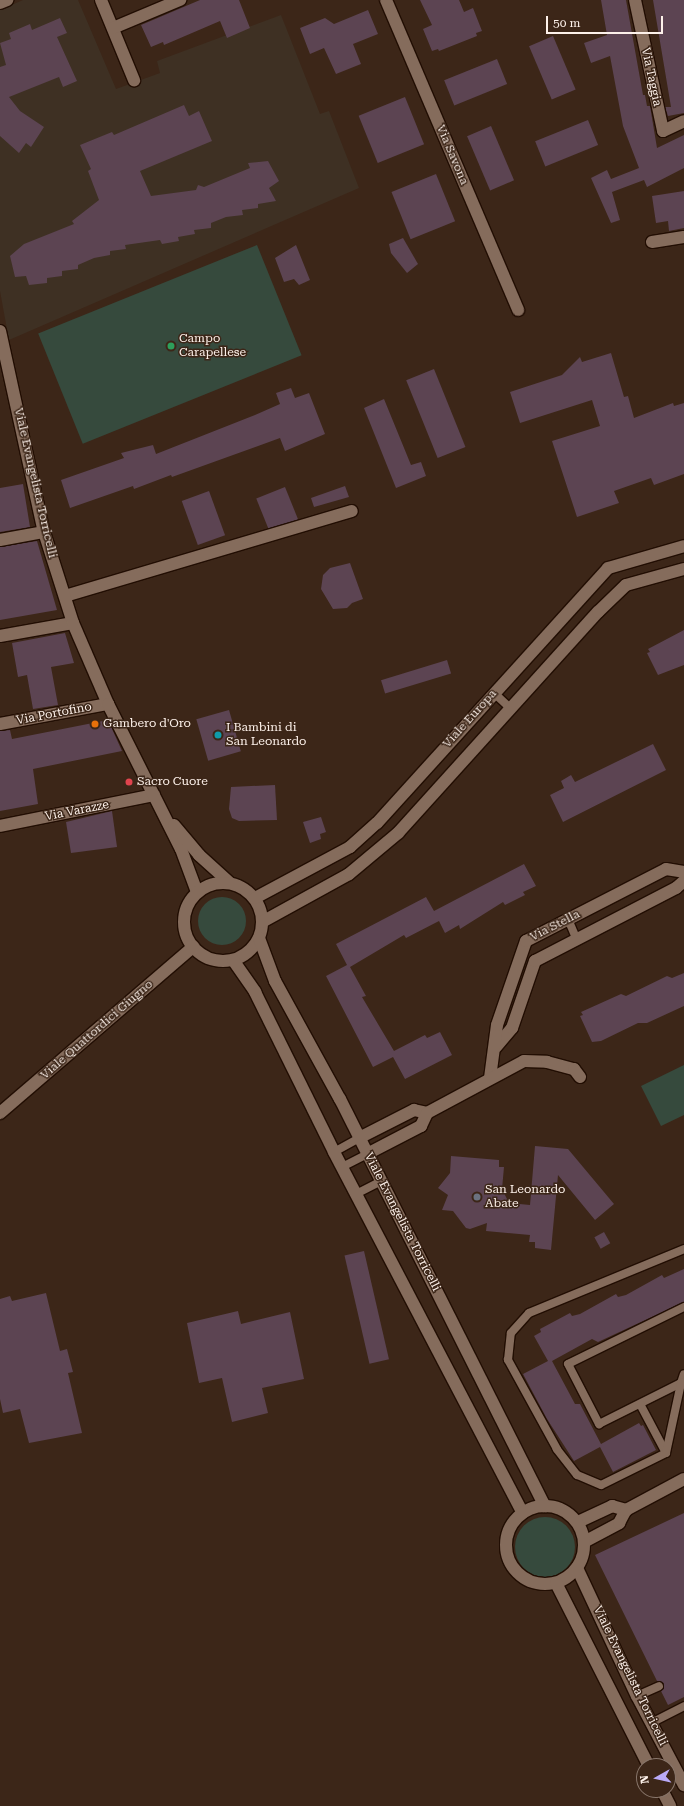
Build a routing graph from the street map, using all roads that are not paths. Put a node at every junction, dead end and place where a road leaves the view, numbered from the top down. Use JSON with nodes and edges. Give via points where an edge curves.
{"nodes":[{"id":1,"x":7,"y":0,"type":"edge"},
{"id":2,"x":101,"y":0,"type":"edge"},
{"id":3,"x":180,"y":0,"type":"edge"},
{"id":4,"x":386,"y":0,"type":"edge"},
{"id":5,"x":635,"y":0,"type":"edge"},
{"id":6,"x":0,"y":3,"type":"edge"},
{"id":7,"x":113,"y":28,"type":"junction"},
{"id":8,"x":134,"y":80,"type":"dead end"},
{"id":9,"x":684,"y":121,"type":"edge"},
{"id":10,"x":684,"y":237,"type":"edge"},
{"id":11,"x":652,"y":242,"type":"dead end"},
{"id":12,"x":518,"y":310,"type":"dead end"},
{"id":13,"x":0,"y":331,"type":"edge"},
{"id":14,"x":352,"y":511,"type":"dead end"},
{"id":15,"x":44,"y":532,"type":"junction"},
{"id":16,"x":0,"y":540,"type":"edge"},
{"id":17,"x":684,"y":546,"type":"edge"},
{"id":18,"x":684,"y":569,"type":"edge"},
{"id":19,"x":65,"y":596,"type":"junction"},
{"id":20,"x":73,"y":623,"type":"junction"},
{"id":21,"x":0,"y":636,"type":"edge"},
{"id":22,"x":494,"y":693,"type":"junction"},
{"id":23,"x":108,"y":704,"type":"junction"},
{"id":24,"x":510,"y":708,"type":"junction"},
{"id":25,"x":0,"y":724,"type":"edge"},
{"id":26,"x":157,"y":801,"type":"junction"},
{"id":27,"x":0,"y":826,"type":"edge"},
{"id":28,"x":684,"y":872,"type":"edge"},
{"id":29,"x":684,"y":881,"type":"edge"},
{"id":30,"x":230,"y":883,"type":"junction"},
{"id":31,"x":197,"y":892,"type":"junction"},
{"id":32,"x":255,"y":898,"type":"junction"},
{"id":33,"x":568,"y":919,"type":"junction"},
{"id":34,"x":262,"y":922,"type":"junction"},
{"id":35,"x":259,"y":938,"type":"junction"},
{"id":36,"x":576,"y":938,"type":"junction"},
{"id":37,"x":193,"y":946,"type":"junction"},
{"id":38,"x":232,"y":960,"type":"junction"},
{"id":39,"x":496,"y":1047,"type":"junction"},
{"id":40,"x":580,"y":1077,"type":"dead end"},
{"id":41,"x":490,"y":1078,"type":"junction"},
{"id":42,"x":0,"y":1113,"type":"edge"},
{"id":43,"x":427,"y":1113,"type":"junction"},
{"id":44,"x":359,"y":1138,"type":"junction"},
{"id":45,"x":334,"y":1152,"type":"junction"},
{"id":46,"x":367,"y":1154,"type":"junction"},
{"id":47,"x":342,"y":1167,"type":"junction"},
{"id":48,"x":381,"y":1181,"type":"junction"},
{"id":49,"x":356,"y":1194,"type":"junction"},
{"id":50,"x":684,"y":1249,"type":"edge"},
{"id":51,"x":684,"y":1307,"type":"edge"},
{"id":52,"x":684,"y":1374,"type":"edge"},
{"id":53,"x":681,"y":1383,"type":"junction"},
{"id":54,"x":640,"y":1404,"type":"junction"},
{"id":55,"x":666,"y":1453,"type":"junction"},
{"id":56,"x":684,"y":1479,"type":"edge"},
{"id":57,"x":545,"y":1506,"type":"junction"},
{"id":58,"x":626,"y":1510,"type":"junction"},
{"id":59,"x":524,"y":1513,"type":"junction"},
{"id":60,"x":578,"y":1522,"type":"junction"},
{"id":61,"x":584,"y":1542,"type":"junction"},
{"id":62,"x":577,"y":1568,"type":"junction"},
{"id":63,"x":556,"y":1583,"type":"junction"},
{"id":64,"x":659,"y":1686,"type":"dead end"},
{"id":65,"x":637,"y":1696,"type":"junction"},
{"id":66,"x":684,"y":1706,"type":"edge"},
{"id":67,"x":651,"y":1722,"type":"junction"},
{"id":68,"x":645,"y":1758,"type":"edge"},
{"id":69,"x":684,"y":1784,"type":"edge"}],
"edges":[{"from":1,"to":6,"type":"street"},
{"from":2,"to":7,"type":"street"},
{"from":3,"to":7,"type":"street"},
{"from":4,"to":12,"type":"street","name":"Via Savona"},
{"from":5,"to":9,"type":"street","name":"Via Taggia","via":[[663,131]]},
{"from":7,"to":8,"type":"street"},
{"from":10,"to":11,"type":"street"},
{"from":13,"to":15,"type":"street","name":"Viale Evangelista Torricelli"},
{"from":14,"to":19,"type":"street"},
{"from":15,"to":16,"type":"street"},
{"from":15,"to":19,"type":"street","name":"Viale Evangelista Torricelli"},
{"from":17,"to":22,"type":"street","name":"Viale Europa","via":[[608,568]]},
{"from":18,"to":24,"type":"street","name":"Viale Europa","via":[[626,585]]},
{"from":19,"to":20,"type":"street","name":"Viale Evangelista Torricelli"},
{"from":20,"to":21,"type":"street"},
{"from":20,"to":23,"type":"street","name":"Viale Evangelista Torricelli"},
{"from":22,"to":24,"type":"lane"},
{"from":22,"to":32,"type":"street","name":"Viale Europa","via":[[377,823],[350,847],[271,892]]},
{"from":23,"to":25,"type":"street","name":"Via Portofino"},
{"from":23,"to":26,"type":"street","name":"Viale Evangelista Torricelli"},
{"from":24,"to":34,"type":"street","name":"Viale Europa","via":[[398,833],[349,874]]},
{"from":26,"to":27,"type":"street","name":"Via Varazze"},
{"from":26,"to":30,"type":"street","name":"Viale Evangelista Torricelli","via":[[199,855]]},
{"from":26,"to":31,"type":"street","name":"Viale Evangelista Torricelli","via":[[187,863]]},
{"from":28,"to":33,"type":"street","name":"Via Stella","via":[[666,869]]},
{"from":29,"to":36,"type":"street","name":"Via Stella","via":[[676,888]]},
{"from":30,"to":31,"type":"street","via":[[218,883]]},
{"from":30,"to":32,"type":"street","name":"Viale Evangelista Torricelli","via":[[239,886]]},
{"from":31,"to":37,"type":"street","via":[[184,914],[184,928]]},
{"from":32,"to":34,"type":"street"},
{"from":33,"to":36,"type":"lane"},
{"from":33,"to":39,"type":"street","name":"Via Stella","via":[[526,941],[497,1024]]},
{"from":34,"to":35,"type":"street"},
{"from":35,"to":38,"type":"street","via":[[248,952]]},
{"from":35,"to":44,"type":"street","name":"Viale Evangelista Torricelli","via":[[275,981]]},
{"from":36,"to":39,"type":"street","name":"Via Stella","via":[[535,961],[512,1028]]},
{"from":37,"to":38,"type":"street","via":[[207,958]]},
{"from":37,"to":42,"type":"street","name":"Viale Quattordici Giugno"},
{"from":38,"to":45,"type":"street","via":[[255,992]]},
{"from":39,"to":41,"type":"street","name":"Via Stella"},
{"from":40,"to":41,"type":"street","via":[[574,1069],[547,1062],[524,1061]]},
{"from":41,"to":43,"type":"street"},
{"from":43,"to":44,"type":"street","via":[[414,1110]]},
{"from":43,"to":46,"type":"street","via":[[421,1126]]},
{"from":44,"to":45,"type":"lane"},
{"from":44,"to":46,"type":"street","name":"Viale Evangelista Torricelli"},
{"from":45,"to":47,"type":"street"},
{"from":46,"to":47,"type":"lane"},
{"from":46,"to":48,"type":"street","name":"Viale Evangelista Torricelli"},
{"from":47,"to":49,"type":"street"},
{"from":48,"to":49,"type":"lane"},
{"from":48,"to":57,"type":"street","name":"Viale Evangelista Torricelli"},
{"from":49,"to":59,"type":"street"},
{"from":50,"to":55,"type":"lane","via":[[529,1314],[511,1334],[508,1360],[557,1449],[577,1476],[602,1485]]},
{"from":51,"to":54,"type":"lane","via":[[568,1364],[599,1424]]},
{"from":52,"to":53,"type":"lane"},
{"from":53,"to":54,"type":"lane"},
{"from":53,"to":55,"type":"lane"},
{"from":54,"to":55,"type":"lane"},
{"from":56,"to":58,"type":"street"},
{"from":57,"to":59,"type":"street"},
{"from":57,"to":60,"type":"street","via":[[560,1509]]},
{"from":58,"to":60,"type":"street","via":[[612,1506]]},
{"from":58,"to":61,"type":"street","via":[[619,1523]]},
{"from":59,"to":63,"type":"street","via":[[514,1522],[507,1535],[506,1549],[509,1562],[529,1581],[542,1585]]},
{"from":60,"to":61,"type":"street"},
{"from":61,"to":62,"type":"street","via":[[583,1555]]},
{"from":62,"to":63,"type":"street","via":[[564,1580]]},
{"from":62,"to":65,"type":"street","name":"Viale Evangelista Torricelli"},
{"from":63,"to":68,"type":"street","name":"Viale Evangelista Torricelli"},
{"from":64,"to":65,"type":"lane"},
{"from":65,"to":67,"type":"street","name":"Viale Evangelista Torricelli"},
{"from":66,"to":67,"type":"lane"},
{"from":67,"to":69,"type":"street","name":"Viale Evangelista Torricelli"}]}
